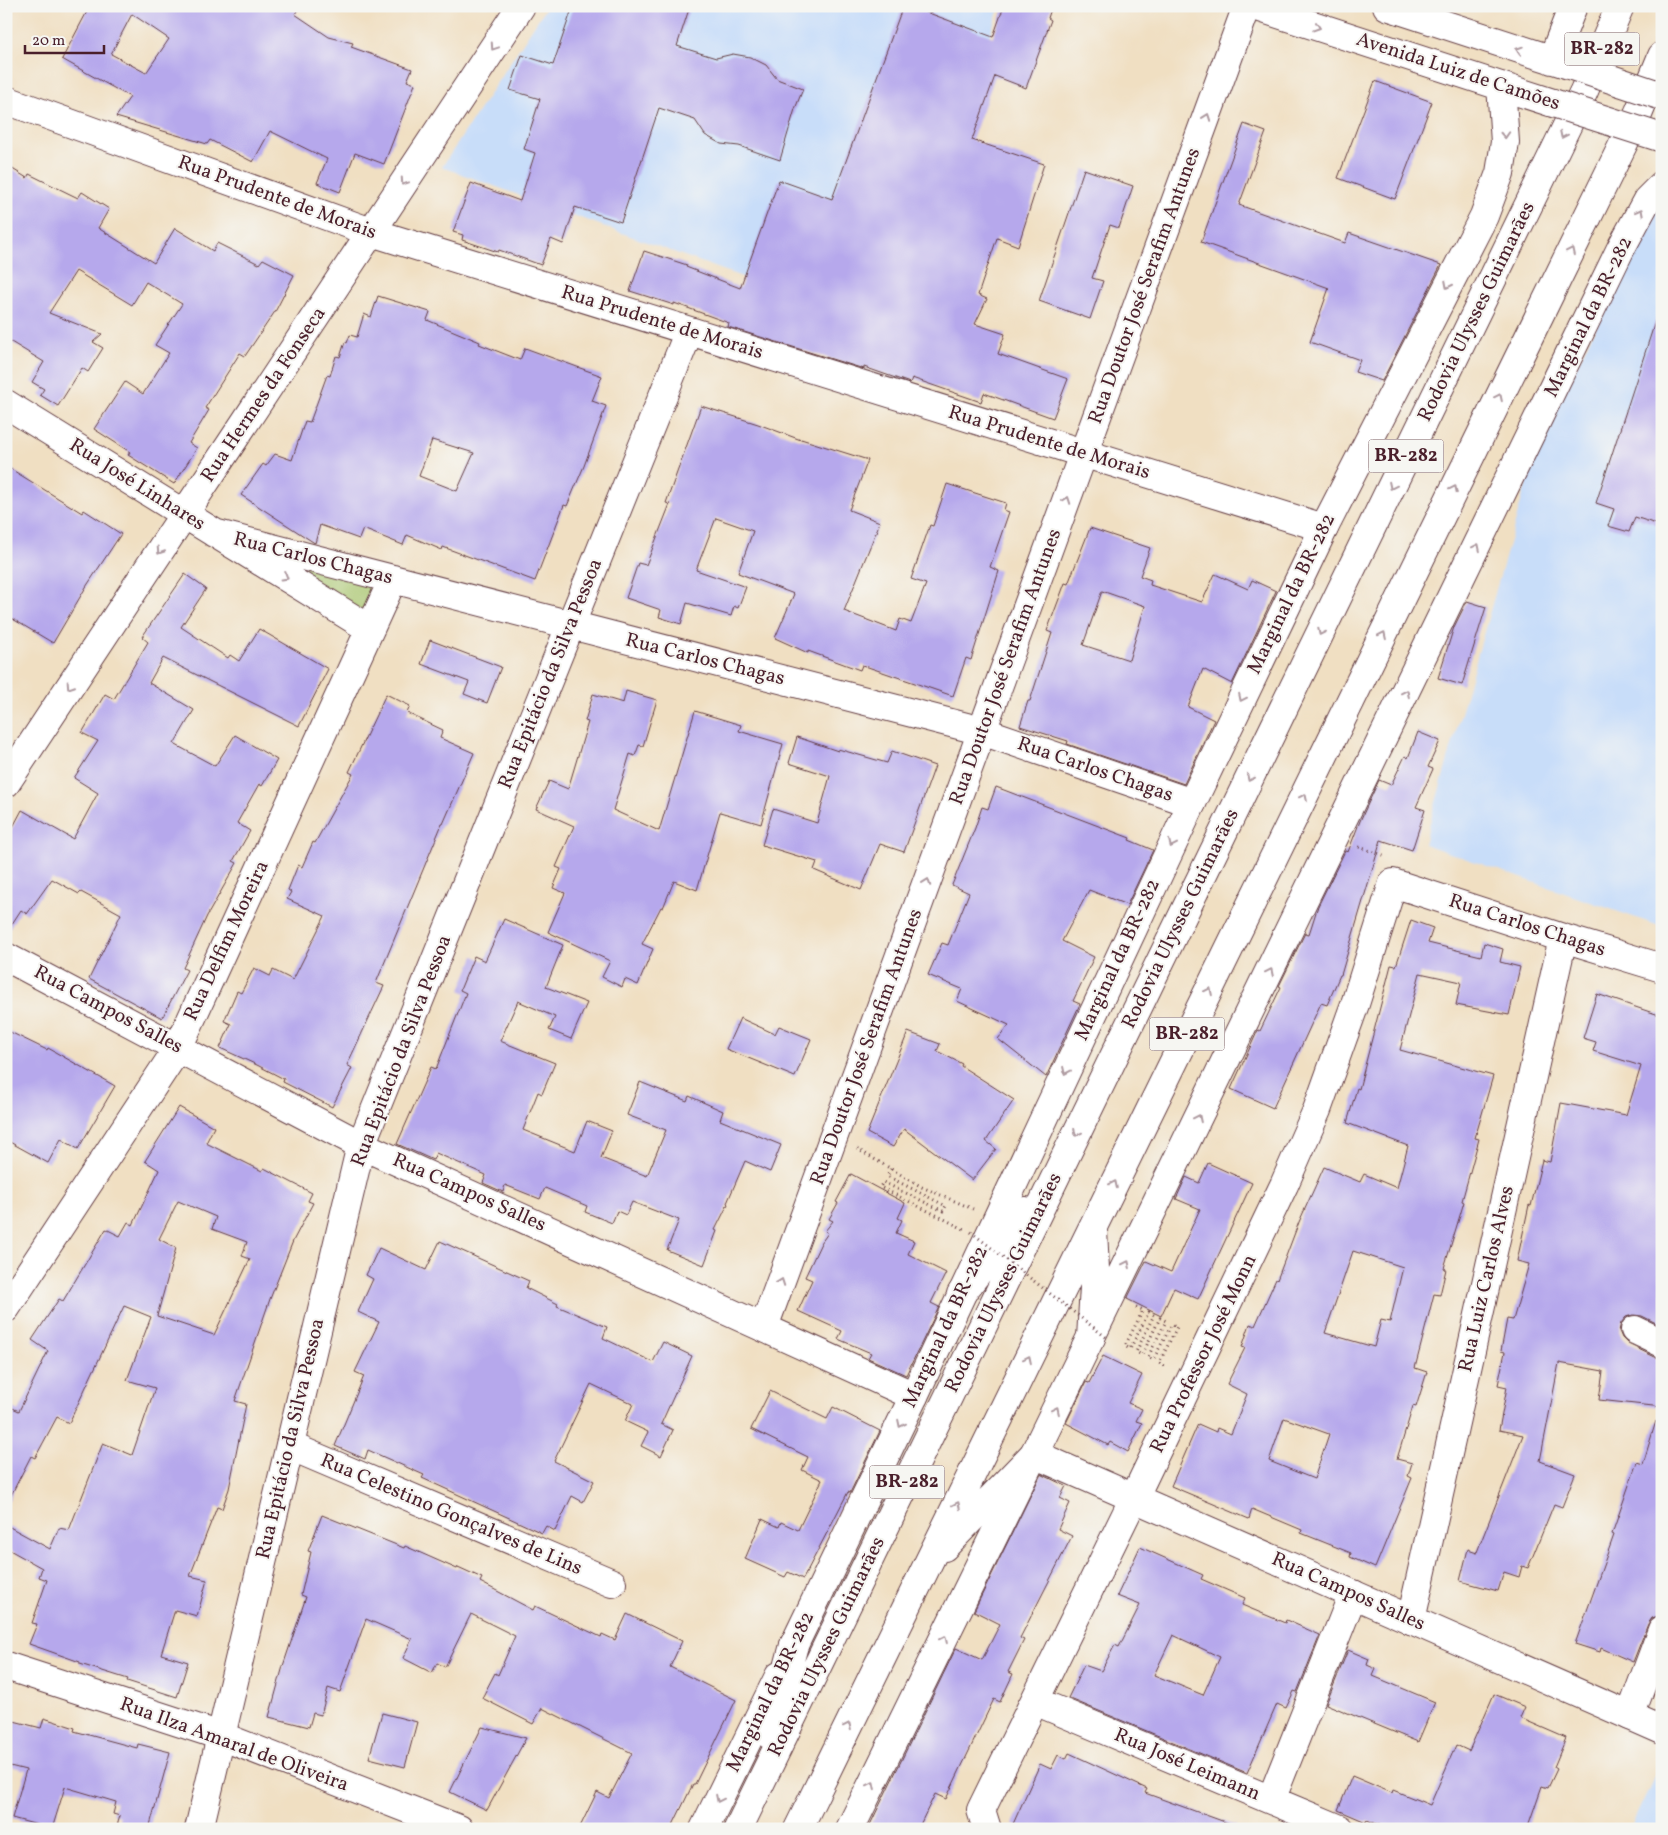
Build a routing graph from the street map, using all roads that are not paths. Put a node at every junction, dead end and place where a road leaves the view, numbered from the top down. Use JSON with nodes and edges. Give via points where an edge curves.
{"nodes":[{"id":1,"x":521,"y":6,"type":"edge"},
{"id":2,"x":1248,"y":6,"type":"edge"},
{"id":3,"x":1254,"y":6,"type":"edge"},
{"id":4,"x":1387,"y":6,"type":"edge"},
{"id":5,"x":1573,"y":6,"type":"edge"},
{"id":6,"x":1620,"y":6,"type":"edge"},
{"id":7,"x":1662,"y":56,"type":"edge"},
{"id":8,"x":1559,"y":62,"type":"junction"},
{"id":9,"x":1501,"y":86,"type":"junction"},
{"id":10,"x":1662,"y":96,"type":"edge"},
{"id":11,"x":6,"y":100,"type":"edge"},
{"id":12,"x":1662,"y":138,"type":"edge"},
{"id":13,"x":1662,"y":185,"type":"edge"},
{"id":14,"x":371,"y":232,"type":"junction"},
{"id":15,"x":689,"y":331,"type":"junction"},
{"id":16,"x":6,"y":404,"type":"edge"},
{"id":17,"x":1084,"y":454,"type":"junction"},
{"id":18,"x":184,"y":515,"type":"junction"},
{"id":19,"x":1324,"y":528,"type":"junction"},
{"id":20,"x":214,"y":533,"type":"junction"},
{"id":21,"x":393,"y":579,"type":"junction"},
{"id":22,"x":571,"y":625,"type":"junction"},
{"id":23,"x":370,"y":629,"type":"junction"},
{"id":24,"x":982,"y":731,"type":"junction"},
{"id":25,"x":6,"y":783,"type":"edge"},
{"id":26,"x":1192,"y":803,"type":"junction"},
{"id":27,"x":1393,"y":883,"type":"joint"},
{"id":28,"x":1564,"y":938,"type":"junction"},
{"id":29,"x":6,"y":957,"type":"edge"},
{"id":30,"x":1662,"y":968,"type":"edge"},
{"id":31,"x":178,"y":1048,"type":"junction"},
{"id":32,"x":361,"y":1144,"type":"junction"},
{"id":33,"x":1061,"y":1167,"type":"junction"},
{"id":34,"x":1093,"y":1228,"type":"junction"},
{"id":35,"x":961,"y":1294,"type":"junction"},
{"id":36,"x":6,"y":1308,"type":"edge"},
{"id":37,"x":764,"y":1327,"type":"junction"},
{"id":38,"x":1635,"y":1330,"type":"dead end"},
{"id":39,"x":1103,"y":1335,"type":"junction"},
{"id":40,"x":1662,"y":1343,"type":"edge"},
{"id":41,"x":914,"y":1396,"type":"junction"},
{"id":42,"x":290,"y":1446,"type":"junction"},
{"id":43,"x":1034,"y":1454,"type":"junction"},
{"id":44,"x":1134,"y":1498,"type":"junction"},
{"id":45,"x":928,"y":1564,"type":"junction"},
{"id":46,"x":612,"y":1583,"type":"dead end"},
{"id":47,"x":1353,"y":1594,"type":"junction"},
{"id":48,"x":1411,"y":1620,"type":"junction"},
{"id":49,"x":1662,"y":1630,"type":"edge"},
{"id":50,"x":794,"y":1645,"type":"junction"},
{"id":51,"x":6,"y":1666,"type":"edge"},
{"id":52,"x":1035,"y":1701,"type":"junction"},
{"id":53,"x":1630,"y":1716,"type":"junction"},
{"id":54,"x":1662,"y":1730,"type":"edge"},
{"id":55,"x":221,"y":1736,"type":"junction"},
{"id":56,"x":753,"y":1798,"type":"junction"},
{"id":57,"x":1271,"y":1800,"type":"junction"},
{"id":58,"x":980,"y":1823,"type":"edge"},
{"id":59,"x":199,"y":1829,"type":"edge"},
{"id":60,"x":459,"y":1829,"type":"edge"},
{"id":61,"x":704,"y":1829,"type":"edge"},
{"id":62,"x":738,"y":1829,"type":"edge"},
{"id":63,"x":798,"y":1829,"type":"edge"},
{"id":64,"x":850,"y":1829,"type":"edge"},
{"id":65,"x":1340,"y":1829,"type":"edge"}],
"edges":[{"from":1,"to":14,"type":"main road","name":"Rua Hermes da Fonseca","one_way":true},
{"from":17,"to":2,"type":"main road","name":"Rua Doutor José Serafim Antunes","one_way":true},
{"from":3,"to":9,"type":"main road","name":"Avenida Luiz de Camões","one_way":true},
{"from":8,"to":4,"type":"main road","name":"Avenida Luiz de Camões","one_way":true},
{"from":5,"to":8,"type":"main road"},
{"from":6,"to":33,"type":"main road","name":"Rodovia Ulysses Guimarães","number":"BR-282","one_way":true,"via":[[1584,91]]},
{"from":34,"to":7,"type":"main road","number":"BR-282","one_way":true,"via":[[1639,112]]},
{"from":8,"to":10,"type":"main road","name":"Avenida Luiz de Camões","bridge":true},
{"from":9,"to":12,"type":"main road","name":"Avenida Luiz de Camões","bridge":true},
{"from":9,"to":19,"type":"main road","name":"Marginal da BR-282","one_way":true,"via":[[1505,142],[1500,172],[1484,216]]},
{"from":11,"to":14,"type":"main road","name":"Rua Prudente de Morais"},
{"from":39,"to":13,"type":"main road","name":"Marginal da BR-282","one_way":true,"via":[[1335,839],[1621,248],[1647,200]]},
{"from":14,"to":15,"type":"main road","name":"Rua Prudente de Morais"},
{"from":14,"to":18,"type":"main road","name":"Rua Hermes da Fonseca"},
{"from":15,"to":17,"type":"main road","name":"Rua Prudente de Morais"},
{"from":15,"to":22,"type":"main road","name":"Rua Epitácio da Silva Pessoa"},
{"from":16,"to":18,"type":"main road","name":"Rua José Linhares"},
{"from":17,"to":19,"type":"main road","name":"Rua Prudente de Morais"},
{"from":24,"to":17,"type":"main road","name":"Rua Doutor José Serafim Antunes","one_way":true},
{"from":18,"to":20,"type":"main road","name":"Rua José Linhares"},
{"from":18,"to":25,"type":"main road","name":"Rua Hermes da Fonseca","one_way":true},
{"from":19,"to":26,"type":"main road","name":"Marginal da BR-282","one_way":true},
{"from":20,"to":21,"type":"main road","name":"Rua Carlos Chagas"},
{"from":20,"to":23,"type":"main road","name":"Rua José Linhares","one_way":true},
{"from":21,"to":22,"type":"main road","name":"Rua Carlos Chagas"},
{"from":21,"to":23,"type":"main road","name":"Rua Delfim Moreira"},
{"from":22,"to":24,"type":"main road","name":"Rua Carlos Chagas"},
{"from":22,"to":32,"type":"main road","name":"Rua Epitácio da Silva Pessoa"},
{"from":23,"to":31,"type":"main road","name":"Rua Delfim Moreira"},
{"from":24,"to":26,"type":"main road","name":"Rua Carlos Chagas"},
{"from":37,"to":24,"type":"main road","name":"Rua Doutor José Serafim Antunes","one_way":true},
{"from":26,"to":35,"type":"main road","name":"Marginal da BR-282","one_way":true},
{"from":27,"to":28,"type":"main road","name":"Rua Carlos Chagas"},
{"from":27,"to":44,"type":"main road","name":"Rua Professor José Monn","via":[[1355,1004],[1316,1110],[1247,1264]]},
{"from":28,"to":30,"type":"main road","name":"Rua Carlos Chagas"},
{"from":28,"to":48,"type":"main road","name":"Rua Luiz Carlos Alves"},
{"from":29,"to":31,"type":"main road","name":"Rua Campos Salles"},
{"from":31,"to":32,"type":"main road","name":"Rua Campos Salles"},
{"from":31,"to":36,"type":"main road","name":"Rua Delfim Moreira"},
{"from":32,"to":37,"type":"main road","name":"Rua Campos Salles"},
{"from":32,"to":42,"type":"main road","name":"Rua Epitácio da Silva Pessoa"},
{"from":33,"to":35,"type":"main road"},
{"from":33,"to":56,"type":"main road","name":"Rodovia Ulysses Guimarães","number":"BR-282"},
{"from":34,"to":39,"type":"main road"},
{"from":45,"to":34,"type":"main road","number":"BR-282","one_way":true},
{"from":35,"to":41,"type":"main road","name":"Marginal da BR-282"},
{"from":37,"to":41,"type":"main road","name":"Rua Campos Salles"},
{"from":38,"to":40,"type":"main road"},
{"from":43,"to":39,"type":"main road","name":"Marginal da BR-282","one_way":true},
{"from":41,"to":50,"type":"main road","name":"Marginal da BR-282","one_way":true},
{"from":42,"to":46,"type":"main road","name":"Rua Celestino Gonçalves de Lins"},
{"from":42,"to":55,"type":"main road","name":"Rua Epitácio da Silva Pessoa"},
{"from":43,"to":44,"type":"main road","name":"Rua Campos Salles"},
{"from":43,"to":45,"type":"main road"},
{"from":64,"to":43,"type":"main road","name":"Marginal da BR-282","one_way":true},
{"from":44,"to":47,"type":"main road","name":"Rua Campos Salles"},
{"from":44,"to":52,"type":"main road","name":"Rua Professor José Monn"},
{"from":63,"to":45,"type":"main road","number":"BR-282","one_way":true},
{"from":47,"to":48,"type":"main road","name":"Rua Campos Salles"},
{"from":47,"to":57,"type":"main road"},
{"from":48,"to":53,"type":"main road","name":"Rua Campos Salles"},
{"from":49,"to":53,"type":"main road"},
{"from":50,"to":56,"type":"main road"},
{"from":50,"to":61,"type":"main road","name":"Marginal da BR-282","one_way":true},
{"from":51,"to":55,"type":"main road","name":"Rua Ilza Amaral de Oliveira"},
{"from":52,"to":57,"type":"main road","name":"Rua José Leimann"},
{"from":52,"to":58,"type":"main road","name":"Rua Professor José Monn"},
{"from":53,"to":54,"type":"main road","name":"Rua Campos Salles"},
{"from":55,"to":59,"type":"main road","name":"Rua Epitácio da Silva Pessoa"},
{"from":55,"to":60,"type":"main road","name":"Rua Ilza Amaral de Oliveira"},
{"from":56,"to":62,"type":"main road","name":"Rodovia Ulysses Guimarães","number":"BR-282"},
{"from":57,"to":65,"type":"main road","name":"Rua José Leimann"}]}
